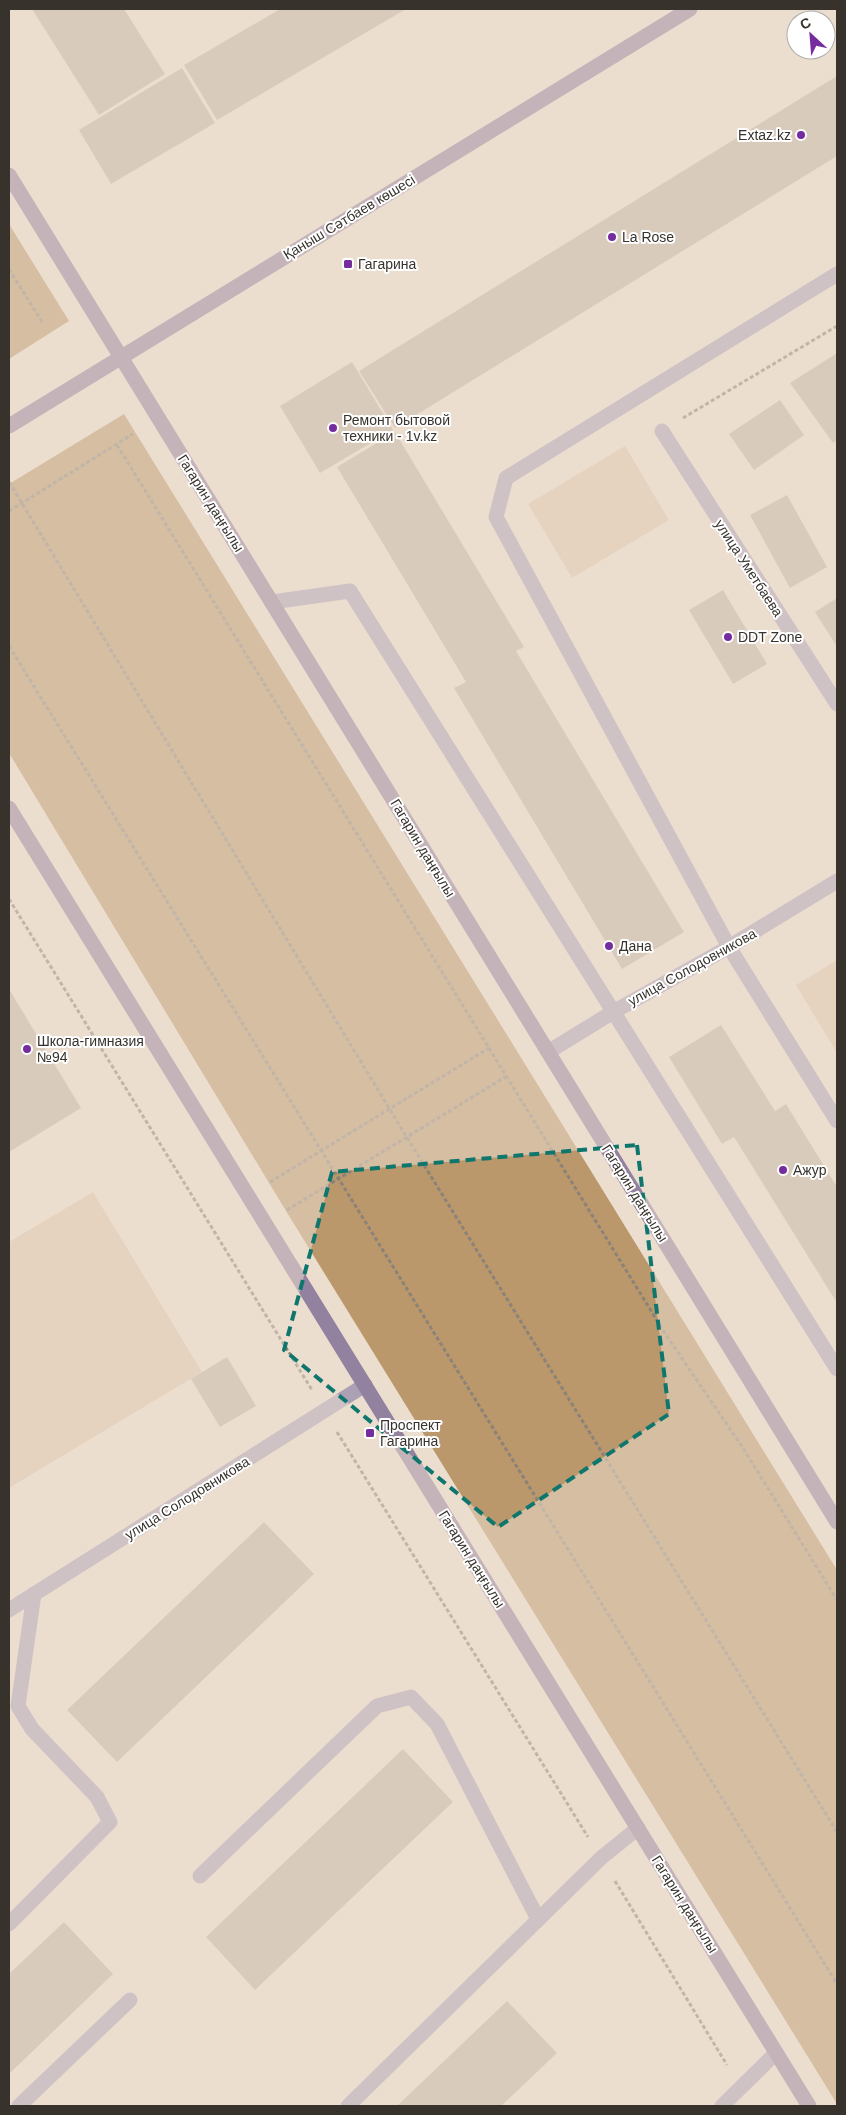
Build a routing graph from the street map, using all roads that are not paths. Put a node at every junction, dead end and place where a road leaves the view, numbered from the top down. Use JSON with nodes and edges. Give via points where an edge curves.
{"nodes":[{"id":1,"x":690,"y":9,"type":"edge"},
{"id":2,"x":9,"y":175,"type":"edge"},
{"id":3,"x":837,"y":274,"type":"edge"},
{"id":4,"x":122,"y":357,"type":"junction"},
{"id":5,"x":9,"y":426,"type":"edge"},
{"id":6,"x":662,"y":431,"type":"road end"},
{"id":7,"x":272,"y":602,"type":"junction"},
{"id":8,"x":837,"y":704,"type":"edge"},
{"id":9,"x":9,"y":808,"type":"edge"},
{"id":10,"x":837,"y":881,"type":"edge"},
{"id":11,"x":729,"y":947,"type":"junction"},
{"id":12,"x":612,"y":1012,"type":"junction"},
{"id":13,"x":548,"y":1052,"type":"junction"},
{"id":14,"x":837,"y":1120,"type":"edge"},
{"id":15,"x":837,"y":1369,"type":"edge"},
{"id":16,"x":365,"y":1385,"type":"junction"},
{"id":17,"x":837,"y":1522,"type":"edge"},
{"id":18,"x":34,"y":1594,"type":"junction"},
{"id":19,"x":9,"y":1610,"type":"edge"},
{"id":20,"x":638,"y":1828,"type":"junction"},
{"id":21,"x":200,"y":1876,"type":"dead end"},
{"id":22,"x":538,"y":1919,"type":"junction"},
{"id":23,"x":9,"y":1924,"type":"edge"},
{"id":24,"x":130,"y":2000,"type":"dead end"},
{"id":25,"x":776,"y":2052,"type":"junction"},
{"id":26,"x":19,"y":2106,"type":"edge"},
{"id":27,"x":348,"y":2106,"type":"edge"},
{"id":28,"x":722,"y":2106,"type":"edge"},
{"id":29,"x":809,"y":2106,"type":"edge"}],
"edges":[{"from":1,"to":4,"type":"street","name":"Қаныш Сәтбаев көшесі"},
{"from":2,"to":4,"type":"street","name":"Гагарин даңғылы"},
{"from":3,"to":11,"type":"street","via":[[506,478],[496,517]]},
{"from":4,"to":5,"type":"street","name":"Қаныш Сәтбаев көшесі"},
{"from":4,"to":7,"type":"street","name":"Гагарин даңғылы"},
{"from":6,"to":8,"type":"street","name":"улица Уметбаева"},
{"from":7,"to":12,"type":"street","via":[[350,591]]},
{"from":7,"to":13,"type":"street","name":"Гагарин даңғылы"},
{"from":9,"to":16,"type":"street","name":"Гагарин даңғылы"},
{"from":10,"to":11,"type":"street","name":"улица Солодовникова"},
{"from":11,"to":12,"type":"street","name":"улица Солодовникова"},
{"from":11,"to":14,"type":"street"},
{"from":12,"to":13,"type":"street","name":"улица Солодовникова"},
{"from":12,"to":15,"type":"street"},
{"from":13,"to":17,"type":"street","name":"Гагарин даңғылы"},
{"from":16,"to":18,"type":"street","name":"улица Солодовникова"},
{"from":16,"to":20,"type":"street","name":"Гагарин даңғылы"},
{"from":18,"to":19,"type":"street","name":"улица Солодовникова"},
{"from":18,"to":23,"type":"street","via":[[18,1706],[32,1729],[97,1797],[110,1822]]},
{"from":20,"to":22,"type":"street","via":[[601,1858]]},
{"from":20,"to":25,"type":"street","name":"Гагарин даңғылы"},
{"from":21,"to":22,"type":"street","via":[[377,1706],[411,1697],[437,1724]]},
{"from":22,"to":27,"type":"street"},
{"from":24,"to":26,"type":"street"},
{"from":25,"to":28,"type":"street"},
{"from":25,"to":29,"type":"street","name":"Гагарин даңғылы"}]}
